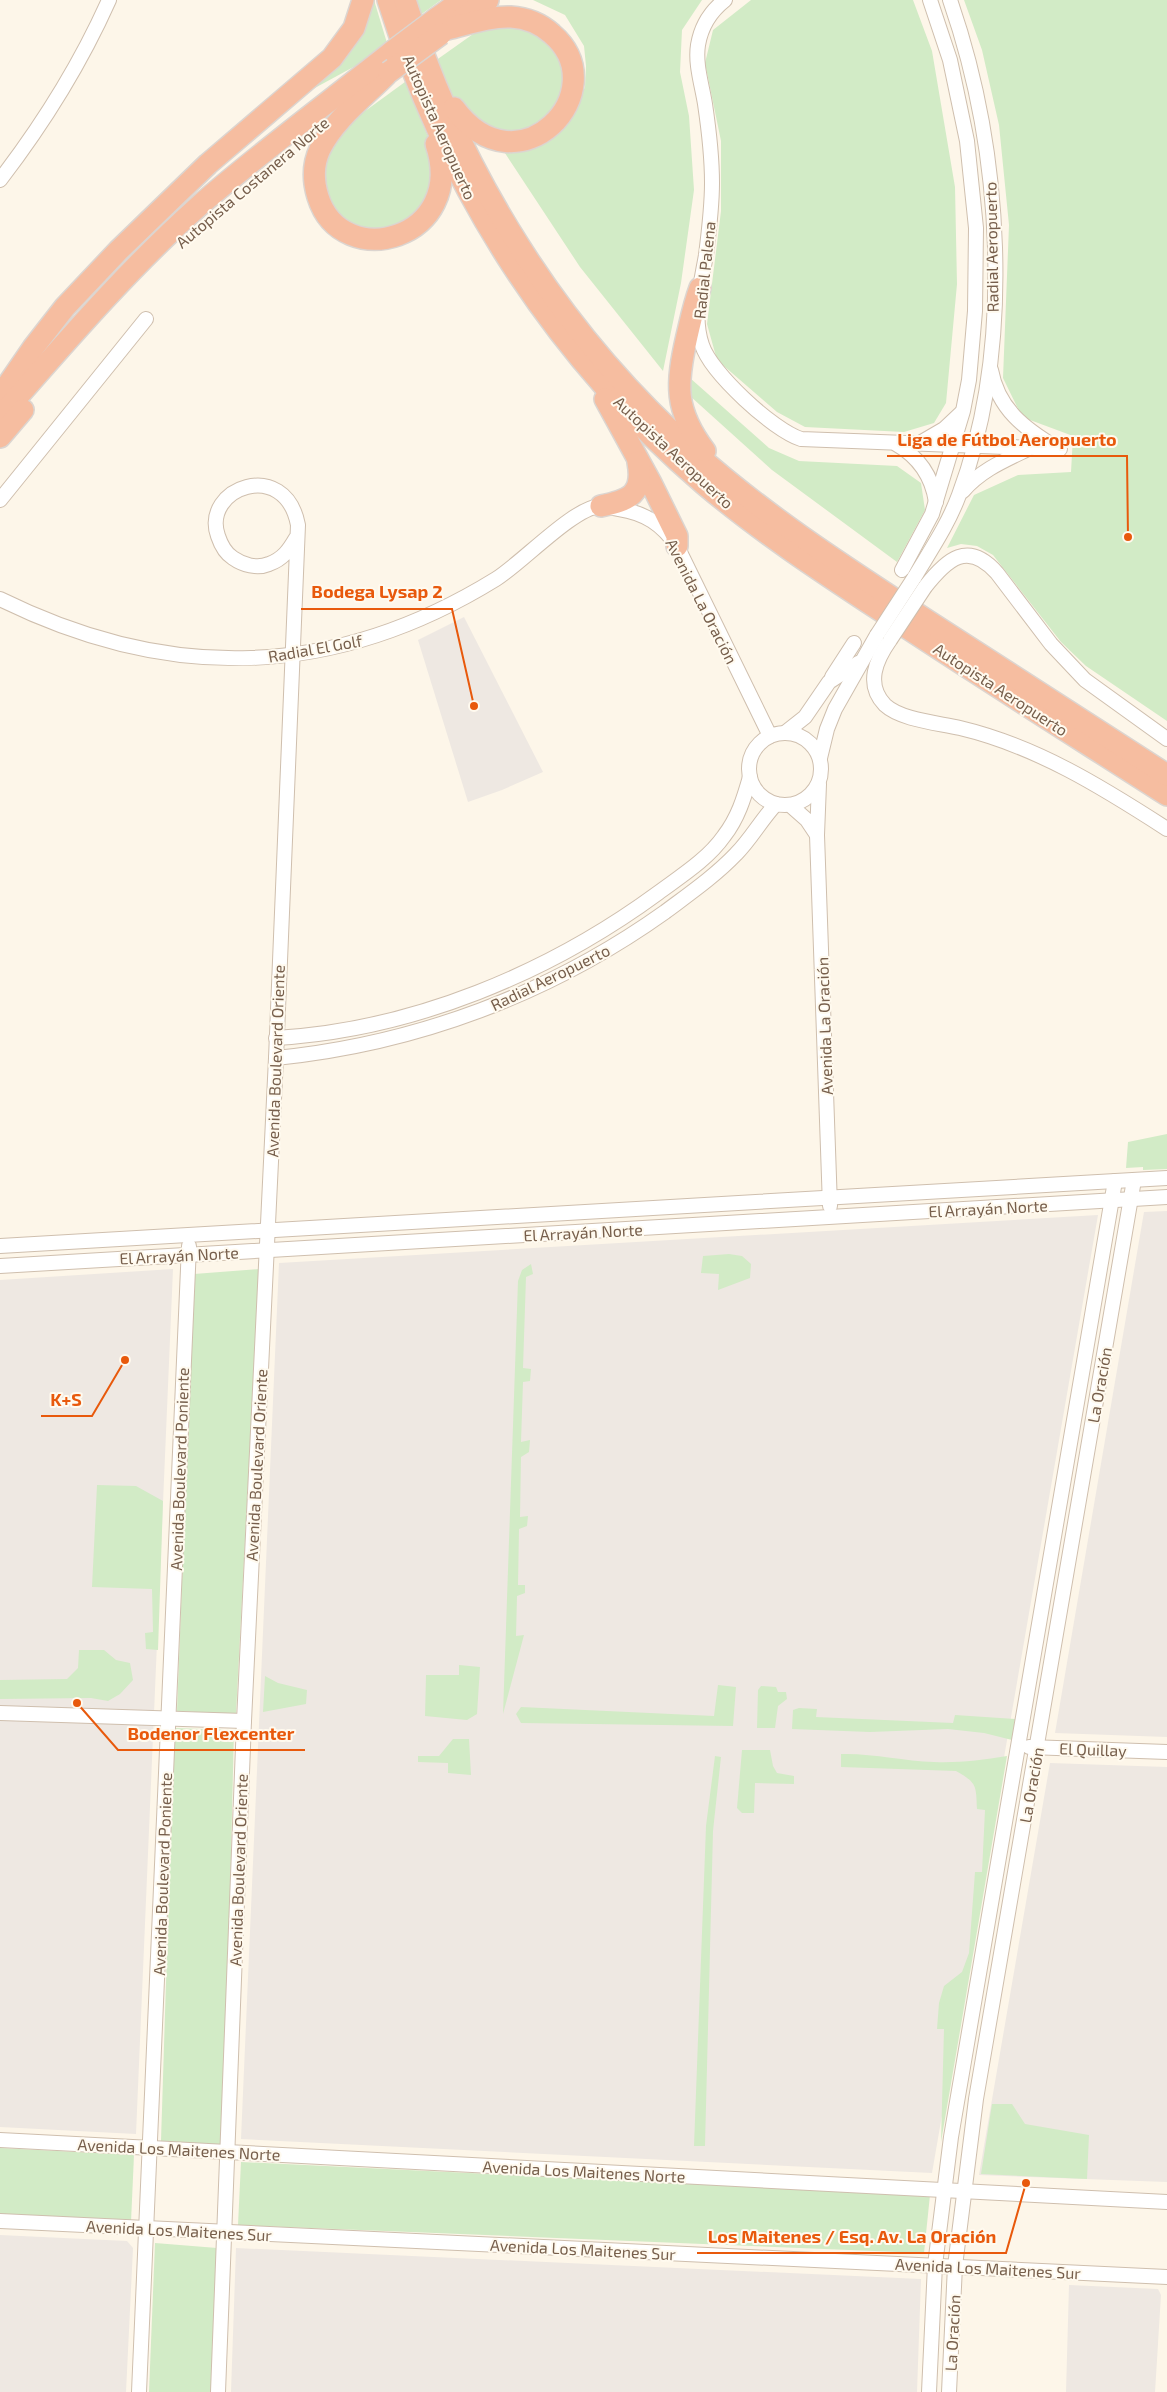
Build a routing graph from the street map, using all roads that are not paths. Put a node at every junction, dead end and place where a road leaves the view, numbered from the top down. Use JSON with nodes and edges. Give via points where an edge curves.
{"nodes":[{"id":1,"x":109,"y":0,"type":"edge"},
{"id":2,"x":363,"y":0,"type":"edge"},
{"id":3,"x":388,"y":0,"type":"edge"},
{"id":4,"x":405,"y":0,"type":"edge"},
{"id":5,"x":462,"y":0,"type":"edge"},
{"id":6,"x":488,"y":0,"type":"edge"},
{"id":7,"x":725,"y":0,"type":"edge"},
{"id":8,"x":930,"y":0,"type":"edge"},
{"id":9,"x":950,"y":0,"type":"edge"},
{"id":10,"x":442,"y":27,"type":"junction"},
{"id":11,"x":393,"y":51,"type":"junction"},
{"id":12,"x":388,"y":74,"type":"junction"},
{"id":13,"x":434,"y":79,"type":"junction"},
{"id":14,"x":424,"y":98,"type":"junction"},
{"id":15,"x":0,"y":180,"type":"edge"},
{"id":16,"x":188,"y":185,"type":"junction"},
{"id":17,"x":700,"y":288,"type":"junction"},
{"id":18,"x":146,"y":320,"type":"dead end"},
{"id":19,"x":582,"y":361,"type":"junction"},
{"id":20,"x":990,"y":365,"type":"junction"},
{"id":21,"x":0,"y":396,"type":"edge"},
{"id":22,"x":963,"y":411,"type":"junction"},
{"id":23,"x":0,"y":417,"type":"edge"},
{"id":24,"x":0,"y":436,"type":"edge"},
{"id":25,"x":895,"y":443,"type":"junction"},
{"id":26,"x":918,"y":444,"type":"junction"},
{"id":27,"x":952,"y":445,"type":"junction"},
{"id":28,"x":975,"y":446,"type":"junction"},
{"id":29,"x":1029,"y":449,"type":"junction"},
{"id":30,"x":638,"y":462,"type":"junction"},
{"id":31,"x":724,"y":478,"type":"junction"},
{"id":32,"x":959,"y":495,"type":"junction"},
{"id":33,"x":0,"y":500,"type":"edge"},
{"id":34,"x":936,"y":503,"type":"junction"},
{"id":35,"x":601,"y":506,"type":"junction"},
{"id":36,"x":296,"y":538,"type":"junction"},
{"id":37,"x":678,"y":546,"type":"junction"},
{"id":38,"x":914,"y":578,"type":"junction"},
{"id":39,"x":0,"y":598,"type":"edge"},
{"id":40,"x":883,"y":637,"type":"junction"},
{"id":41,"x":854,"y":643,"type":"dead end"},
{"id":42,"x":868,"y":650,"type":"junction"},
{"id":43,"x":291,"y":656,"type":"junction"},
{"id":44,"x":829,"y":682,"type":"junction"},
{"id":45,"x":786,"y":732,"type":"junction"},
{"id":46,"x":770,"y":736,"type":"junction"},
{"id":47,"x":1167,"y":739,"type":"edge"},
{"id":48,"x":820,"y":758,"type":"junction"},
{"id":49,"x":1167,"y":776,"type":"edge"},
{"id":50,"x":750,"y":777,"type":"junction"},
{"id":51,"x":819,"y":784,"type":"junction"},
{"id":52,"x":1167,"y":795,"type":"edge"},
{"id":53,"x":783,"y":805,"type":"junction"},
{"id":54,"x":1167,"y":829,"type":"edge"},
{"id":55,"x":817,"y":835,"type":"junction"},
{"id":56,"x":276,"y":1038,"type":"junction"},
{"id":57,"x":276,"y":1058,"type":"junction"},
{"id":58,"x":1167,"y":1178,"type":"edge"},
{"id":59,"x":1134,"y":1180,"type":"junction"},
{"id":60,"x":1115,"y":1181,"type":"junction"},
{"id":61,"x":829,"y":1198,"type":"junction"},
{"id":62,"x":1167,"y":1198,"type":"edge"},
{"id":63,"x":1131,"y":1200,"type":"junction"},
{"id":64,"x":1112,"y":1201,"type":"junction"},
{"id":65,"x":830,"y":1217,"type":"junction"},
{"id":66,"x":267,"y":1232,"type":"junction"},
{"id":67,"x":190,"y":1235,"type":"junction"},
{"id":68,"x":0,"y":1246,"type":"edge"},
{"id":69,"x":266,"y":1250,"type":"junction"},
{"id":70,"x":189,"y":1254,"type":"junction"},
{"id":71,"x":0,"y":1266,"type":"edge"},
{"id":72,"x":0,"y":1713,"type":"edge"},
{"id":73,"x":168,"y":1719,"type":"junction"},
{"id":74,"x":244,"y":1721,"type":"junction"},
{"id":75,"x":1018,"y":1746,"type":"junction"},
{"id":76,"x":1038,"y":1748,"type":"junction"},
{"id":77,"x":1167,"y":1752,"type":"edge"},
{"id":78,"x":0,"y":2140,"type":"edge"},
{"id":79,"x":151,"y":2148,"type":"junction"},
{"id":80,"x":228,"y":2152,"type":"junction"},
{"id":81,"x":944,"y":2189,"type":"junction"},
{"id":82,"x":964,"y":2192,"type":"junction"},
{"id":83,"x":1167,"y":2202,"type":"edge"},
{"id":84,"x":0,"y":2221,"type":"edge"},
{"id":85,"x":146,"y":2229,"type":"junction"},
{"id":86,"x":225,"y":2232,"type":"junction"},
{"id":87,"x":935,"y":2265,"type":"junction"},
{"id":88,"x":956,"y":2266,"type":"junction"},
{"id":89,"x":1167,"y":2277,"type":"edge"},
{"id":90,"x":139,"y":2392,"type":"edge"},
{"id":91,"x":218,"y":2392,"type":"edge"},
{"id":92,"x":929,"y":2392,"type":"edge"},
{"id":93,"x":949,"y":2392,"type":"edge"}],
"edges":[{"from":1,"to":15,"type":"street","via":[[55,103]]},
{"from":2,"to":16,"type":"highway","via":[[354,28],[332,58],[208,164]]},
{"from":3,"to":14,"type":"highway","name":"Autopista Aeropuerto"},
{"from":4,"to":13,"type":"highway","name":"Autopista Aeropuerto"},
{"from":5,"to":10,"type":"highway","name":"Autopista Costanera Norte"},
{"from":6,"to":10,"type":"highway","name":"Autopista Costanera Norte"},
{"from":7,"to":17,"type":"street","name":"Radial Palena","via":[[706,22],[698,53],[711,144],[712,184],[709,232]]},
{"from":8,"to":22,"type":"street","name":"Radial Aeropuerto","via":[[950,60],[960,104],[974,199],[976,311]]},
{"from":9,"to":20,"type":"street","name":"Radial Aeropuerto","via":[[976,89],[988,164],[994,248]]},
{"from":10,"to":11,"type":"highway","name":"Autopista Costanera Norte","bridge":true},
{"from":10,"to":12,"type":"highway","name":"Autopista Costanera Norte","bridge":true},
{"from":10,"to":13,"type":"highway","via":[[502,17],[519,18],[544,27],[557,38],[570,62],[570,100],[562,115],[545,132],[518,142],[497,140],[466,124]]},
{"from":11,"to":16,"type":"highway","via":[[308,94]]},
{"from":11,"to":23,"type":"highway","name":"Autopista Costanera Norte","via":[[230,180],[165,237],[86,318]]},
{"from":12,"to":14,"type":"highway","via":[[335,127],[321,147],[316,163],[314,180],[319,201],[332,221],[346,231],[368,238],[390,238],[413,228],[433,208],[440,190],[441,164]]},
{"from":12,"to":24,"type":"highway","name":"Autopista Costanera Norte","via":[[259,172],[184,237],[86,338]]},
{"from":13,"to":31,"type":"highway","name":"Autopista Aeropuerto","via":[[489,195],[570,318],[633,393]]},
{"from":14,"to":19,"type":"highway","name":"Autopista Aeropuerto","via":[[463,184],[499,246],[542,310]]},
{"from":16,"to":21,"type":"highway","via":[[118,251],[66,307]]},
{"from":17,"to":25,"type":"street","name":"Radial Palena","via":[[698,324],[706,354],[769,421],[792,436],[809,440]]},
{"from":17,"to":31,"type":"highway","via":[[680,369],[680,403],[688,426]]},
{"from":18,"to":33,"type":"street"},
{"from":19,"to":30,"type":"highway"},
{"from":19,"to":52,"type":"highway","name":"Autopista Aeropuerto","via":[[652,437],[705,486],[762,530]]},
{"from":20,"to":28,"type":"street","name":"Radial Aeropuerto"},
{"from":20,"to":29,"type":"street","name":"Radial Palena","via":[[996,389],[1014,417],[1031,432],[1060,449]]},
{"from":22,"to":26,"type":"street","via":[[944,429]]},
{"from":22,"to":27,"type":"street","name":"Radial Aeropuerto"},
{"from":25,"to":26,"type":"street","name":"Radial Palena"},
{"from":25,"to":34,"type":"street","via":[[926,471]]},
{"from":26,"to":27,"type":"street","name":"Radial Palena"},
{"from":27,"to":28,"type":"street","name":"Radial Palena"},
{"from":27,"to":34,"type":"street","name":"Radial Aeropuerto"},
{"from":28,"to":29,"type":"street","name":"Radial Palena"},
{"from":28,"to":32,"type":"street","name":"Radial Aeropuerto"},
{"from":29,"to":32,"type":"street","name":"Radial Aeropuerto","via":[[980,475]]},
{"from":30,"to":35,"type":"highway","via":[[639,483],[633,494],[623,501]]},
{"from":30,"to":37,"type":"highway","via":[[672,527]]},
{"from":31,"to":49,"type":"highway","name":"Autopista Aeropuerto","via":[[784,526]]},
{"from":32,"to":38,"type":"street","name":"Radial Aeropuerto"},
{"from":34,"to":38,"type":"street","name":"Radial Aeropuerto"},
{"from":35,"to":37,"type":"street","name":"Avenida La Oración","via":[[644,514]]},
{"from":35,"to":43,"type":"street","name":"Radial El Golf","via":[[574,517],[501,576],[434,614],[370,638]]},
{"from":36,"to":36,"type":"street","via":[[295,511],[283,495],[265,486],[246,487],[229,496],[217,519],[221,544],[240,563],[267,565],[279,560]]},
{"from":36,"to":43,"type":"street","name":"Avenida Boulevard Oriente"},
{"from":37,"to":46,"type":"street","name":"Avenida La Oración"},
{"from":38,"to":40,"type":"street","bridge":true},
{"from":38,"to":47,"type":"street","via":[[952,558],[972,556],[985,562],[1064,660],[1085,680]]},
{"from":39,"to":43,"type":"street","name":"Radial El Golf","via":[[64,626],[144,648],[219,658]]},
{"from":40,"to":42,"type":"street"},
{"from":40,"to":54,"type":"street","via":[[874,676],[878,694],[890,708],[906,716],[987,735],[1042,756]]},
{"from":41,"to":44,"type":"street"},
{"from":42,"to":44,"type":"street","via":[[852,668]]},
{"from":42,"to":48,"type":"street","via":[[835,709]]},
{"from":43,"to":56,"type":"street","name":"Avenida Boulevard Oriente"},
{"from":44,"to":45,"type":"street","via":[[805,717]]},
{"from":45,"to":46,"type":"street"},
{"from":45,"to":48,"type":"street","via":[[805,738]]},
{"from":46,"to":50,"type":"street","via":[[760,742],[752,754]]},
{"from":48,"to":51,"type":"street","via":[[822,774]]},
{"from":50,"to":53,"type":"street","via":[[759,794]]},
{"from":50,"to":56,"type":"street","name":"Radial Aeropuerto","via":[[734,821],[710,852],[649,900],[563,953],[500,983],[419,1011],[355,1028]]},
{"from":51,"to":53,"type":"street","via":[[806,799]]},
{"from":51,"to":55,"type":"street","name":"Avenida La Oración"},
{"from":53,"to":55,"type":"street","via":[[804,816]]},
{"from":53,"to":57,"type":"street","name":"Radial Aeropuerto","via":[[715,873],[640,929],[569,971],[514,997],[437,1026],[356,1046]]},
{"from":55,"to":61,"type":"street","name":"Avenida La Oración"},
{"from":56,"to":57,"type":"street","name":"Avenida Boulevard Oriente"},
{"from":57,"to":66,"type":"street","name":"Avenida Boulevard Oriente"},
{"from":58,"to":59,"type":"street","name":"El Arrayán Norte"},
{"from":59,"to":60,"type":"street","name":"El Arrayán Norte"},
{"from":59,"to":63,"type":"street","name":"La Oración"},
{"from":60,"to":61,"type":"street","name":"El Arrayán Norte"},
{"from":60,"to":64,"type":"street","name":"La Oración"},
{"from":61,"to":65,"type":"street","name":"Avenida La Oración"},
{"from":61,"to":66,"type":"street","name":"El Arrayán Norte"},
{"from":62,"to":63,"type":"street","name":"El Arrayán Norte"},
{"from":63,"to":64,"type":"street","name":"El Arrayán Norte"},
{"from":63,"to":76,"type":"street","name":"La Oración"},
{"from":64,"to":65,"type":"street","name":"El Arrayán Norte"},
{"from":64,"to":75,"type":"street","name":"La Oración"},
{"from":65,"to":69,"type":"street","name":"El Arrayán Norte"},
{"from":66,"to":67,"type":"street","name":"El Arrayán Norte"},
{"from":66,"to":69,"type":"street","name":"Avenida Boulevard Oriente"},
{"from":67,"to":68,"type":"street","name":"El Arrayán Norte"},
{"from":67,"to":70,"type":"street","name":"Avenida Boulevard Poniente"},
{"from":69,"to":70,"type":"street","name":"El Arrayán Norte"},
{"from":69,"to":74,"type":"street","name":"Avenida Boulevard Oriente"},
{"from":70,"to":71,"type":"street","name":"El Arrayán Norte"},
{"from":70,"to":73,"type":"street","name":"Avenida Boulevard Poniente"},
{"from":72,"to":73,"type":"street"},
{"from":73,"to":74,"type":"street"},
{"from":73,"to":79,"type":"street","name":"Avenida Boulevard Poniente"},
{"from":74,"to":80,"type":"street","name":"Avenida Boulevard Oriente"},
{"from":75,"to":76,"type":"street","name":"El Quillay"},
{"from":75,"to":81,"type":"street","name":"La Oración"},
{"from":76,"to":77,"type":"street","name":"El Quillay"},
{"from":76,"to":82,"type":"street","name":"La Oración","via":[[976,2099]]},
{"from":78,"to":79,"type":"street","name":"Avenida Los Maitenes Norte"},
{"from":79,"to":80,"type":"street","name":"Avenida Los Maitenes Norte"},
{"from":79,"to":85,"type":"street","name":"Avenida Boulevard Poniente"},
{"from":80,"to":81,"type":"street","name":"Avenida Los Maitenes Norte"},
{"from":80,"to":86,"type":"street","name":"Avenida Boulevard Oriente"},
{"from":81,"to":82,"type":"street","name":"Avenida Los Maitenes Norte"},
{"from":81,"to":87,"type":"street","name":"La Oración"},
{"from":82,"to":83,"type":"street","name":"Avenida Los Maitenes Norte"},
{"from":82,"to":88,"type":"street","name":"La Oración"},
{"from":84,"to":85,"type":"street","name":"Avenida Los Maitenes Sur"},
{"from":85,"to":86,"type":"street","name":"Avenida Los Maitenes Sur"},
{"from":85,"to":90,"type":"street","name":"Avenida Boulevard Poniente"},
{"from":86,"to":87,"type":"street","name":"Avenida Los Maitenes Sur"},
{"from":86,"to":91,"type":"street","name":"Avenida Boulevard Oriente"},
{"from":87,"to":88,"type":"street","name":"Avenida Los Maitenes Sur"},
{"from":87,"to":92,"type":"street","name":"La Oración"},
{"from":88,"to":89,"type":"street","name":"Avenida Los Maitenes Sur"},
{"from":88,"to":93,"type":"street","name":"La Oración"}]}
